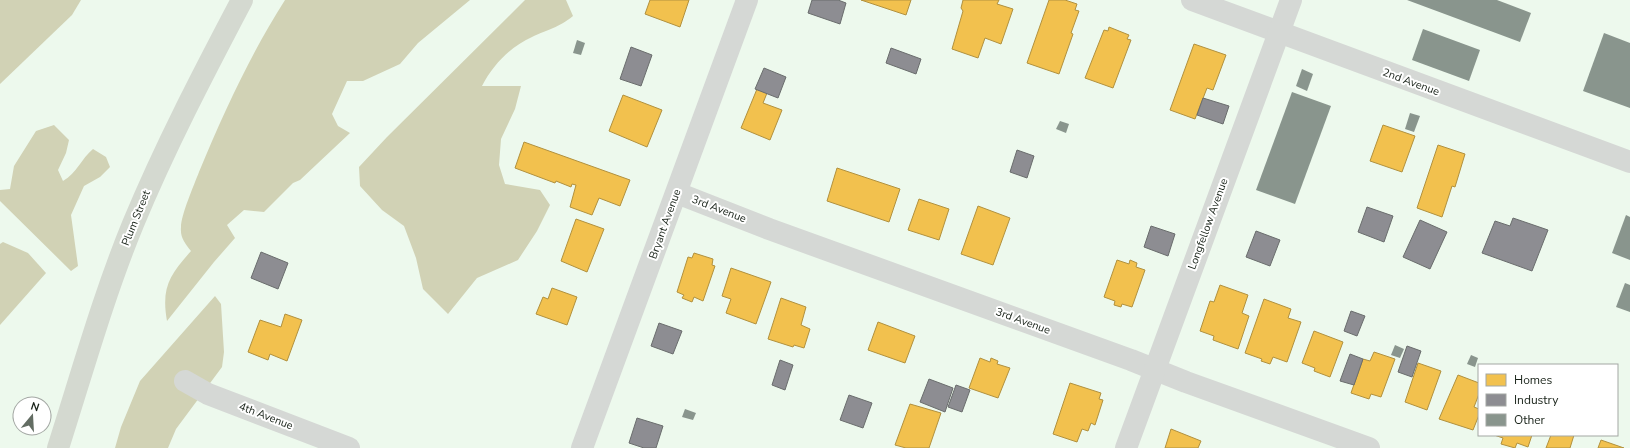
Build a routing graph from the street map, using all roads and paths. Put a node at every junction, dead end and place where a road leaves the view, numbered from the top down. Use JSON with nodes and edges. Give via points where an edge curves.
{"nodes":[{"id":1,"x":242,"y":0,"type":"edge"},
{"id":2,"x":747,"y":0,"type":"edge"},
{"id":3,"x":1192,"y":0,"type":"edge"},
{"id":4,"x":1291,"y":0,"type":"edge"},
{"id":5,"x":1278,"y":33,"type":"junction"},
{"id":6,"x":1630,"y":162,"type":"edge"},
{"id":7,"x":677,"y":193,"type":"junction"},
{"id":8,"x":1155,"y":369,"type":"junction"},
{"id":9,"x":185,"y":381,"type":"dead end"},
{"id":10,"x":58,"y":448,"type":"edge"},
{"id":11,"x":349,"y":448,"type":"edge"},
{"id":12,"x":582,"y":448,"type":"edge"},
{"id":13,"x":1126,"y":448,"type":"edge"},
{"id":14,"x":1369,"y":448,"type":"edge"}],
"edges":[{"from":1,"to":10,"type":"main road","name":"Plum Street","via":[[168,143],[133,225],[102,308]]},
{"from":2,"to":7,"type":"street","name":"Bryant Avenue"},
{"from":3,"to":5,"type":"street","name":"2nd Avenue"},
{"from":4,"to":5,"type":"street","name":"Longfellow Avenue"},
{"from":5,"to":6,"type":"street","name":"2nd Avenue"},
{"from":5,"to":8,"type":"street","name":"Longfellow Avenue"},
{"from":7,"to":8,"type":"street","name":"3rd Avenue"},
{"from":7,"to":12,"type":"street","name":"Bryant Avenue"},
{"from":8,"to":13,"type":"street","name":"Longfellow Avenue"},
{"from":8,"to":14,"type":"street","name":"3rd Avenue"},
{"from":9,"to":11,"type":"street","name":"4th Avenue","via":[[208,394]]}]}
